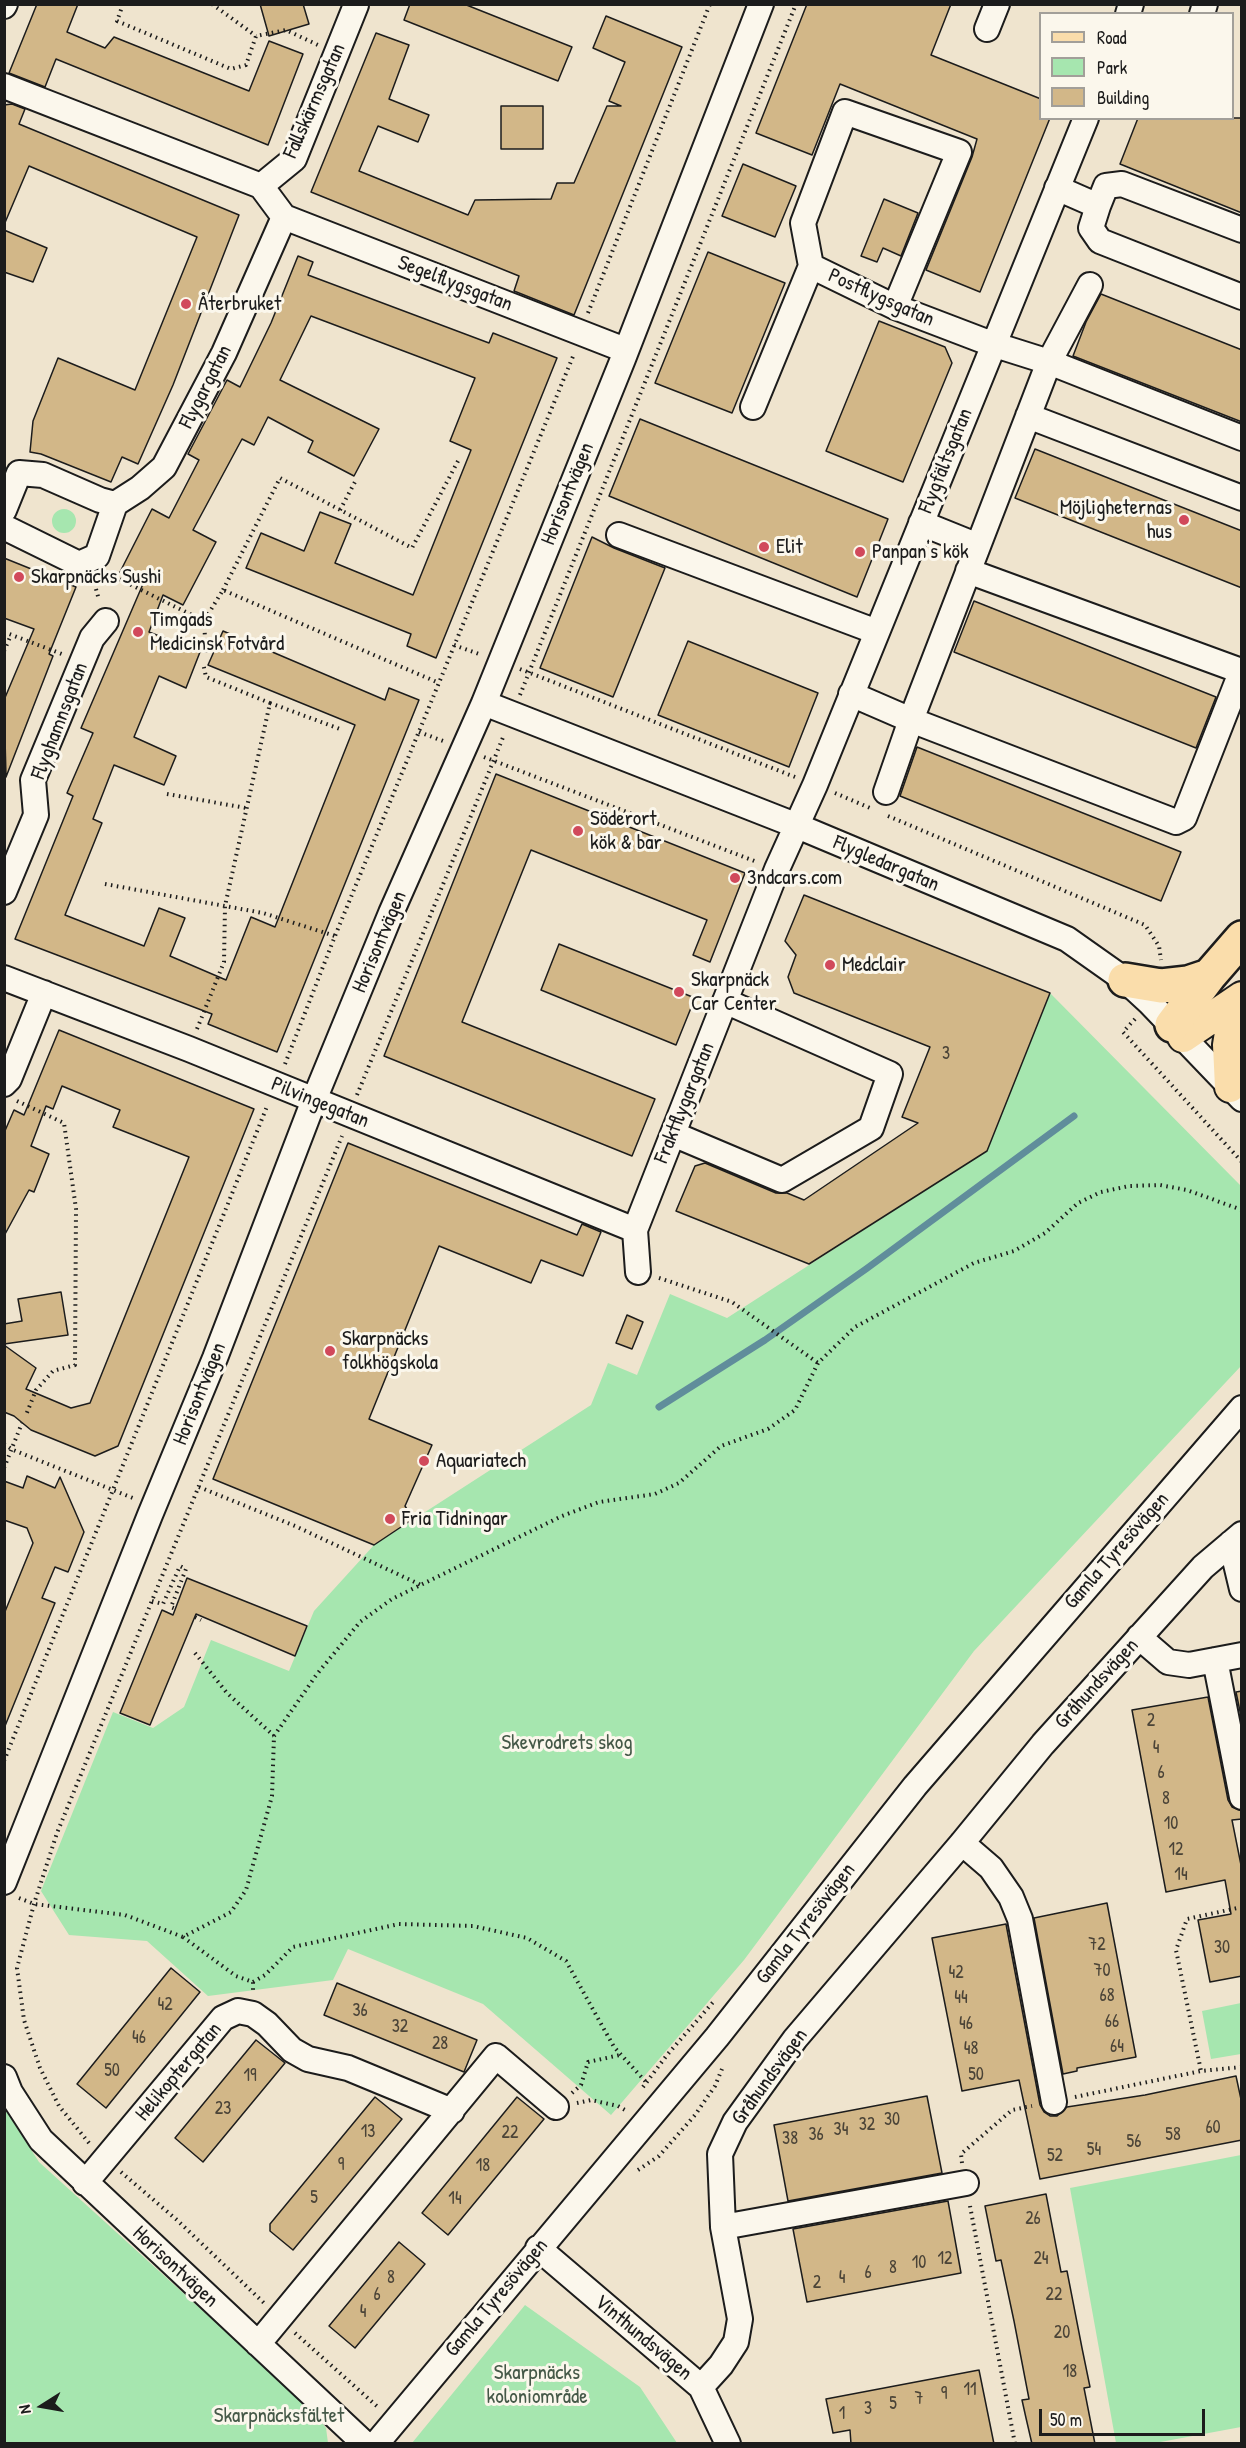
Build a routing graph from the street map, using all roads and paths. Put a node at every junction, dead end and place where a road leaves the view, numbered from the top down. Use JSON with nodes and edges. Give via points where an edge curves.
{"nodes":[{"id":1,"x":123,"y":4,"type":"edge"},
{"id":2,"x":212,"y":4,"type":"edge"},
{"id":3,"x":710,"y":4,"type":"edge"},
{"id":4,"x":761,"y":4,"type":"edge"},
{"id":5,"x":796,"y":4,"type":"edge"},
{"id":6,"x":997,"y":4,"type":"edge"},
{"id":7,"x":356,"y":5,"type":"edge"},
{"id":8,"x":987,"y":29,"type":"dead end"},
{"id":9,"x":256,"y":36,"type":"junction"},
{"id":10,"x":323,"y":48,"type":"dead end"},
{"id":11,"x":4,"y":86,"type":"edge"},
{"id":12,"x":1085,"y":120,"type":"edge"},
{"id":13,"x":261,"y":186,"type":"junction"},
{"id":14,"x":1057,"y":188,"type":"junction"},
{"id":15,"x":1098,"y":206,"type":"junction"},
{"id":16,"x":284,"y":217,"type":"junction"},
{"id":17,"x":1242,"y":230,"type":"edge"},
{"id":18,"x":811,"y":266,"type":"junction"},
{"id":19,"x":1090,"y":285,"type":"dead end"},
{"id":20,"x":1242,"y":297,"type":"edge"},
{"id":21,"x":895,"y":307,"type":"junction"},
{"id":22,"x":580,"y":333,"type":"junction"},
{"id":23,"x":992,"y":345,"type":"junction"},
{"id":24,"x":625,"y":350,"type":"junction"},
{"id":25,"x":1049,"y":362,"type":"junction"},
{"id":26,"x":753,"y":407,"type":"dead end"},
{"id":27,"x":1028,"y":416,"type":"junction"},
{"id":28,"x":1242,"y":438,"type":"edge"},
{"id":29,"x":458,"y":461,"type":"dead end"},
{"id":30,"x":356,"y":480,"type":"dead end"},
{"id":31,"x":1242,"y":498,"type":"edge"},
{"id":32,"x":116,"y":504,"type":"junction"},
{"id":33,"x":4,"y":510,"type":"edge"},
{"id":34,"x":340,"y":510,"type":"junction"},
{"id":35,"x":921,"y":523,"type":"junction"},
{"id":36,"x":4,"y":527,"type":"edge"},
{"id":37,"x":619,"y":535,"type":"dead end"},
{"id":38,"x":978,"y":546,"type":"junction"},
{"id":39,"x":102,"y":571,"type":"dead end"},
{"id":40,"x":968,"y":571,"type":"junction"},
{"id":41,"x":223,"y":590,"type":"junction"},
{"id":42,"x":106,"y":621,"type":"dead end"},
{"id":43,"x":204,"y":621,"type":"junction"},
{"id":44,"x":4,"y":632,"type":"edge"},
{"id":45,"x":877,"y":632,"type":"junction"},
{"id":46,"x":11,"y":635,"type":"junction"},
{"id":47,"x":454,"y":645,"type":"junction"},
{"id":48,"x":4,"y":651,"type":"edge"},
{"id":49,"x":206,"y":655,"type":"dead end"},
{"id":50,"x":82,"y":662,"type":"junction"},
{"id":51,"x":501,"y":662,"type":"junction"},
{"id":52,"x":203,"y":663,"type":"dead end"},
{"id":53,"x":1241,"y":671,"type":"edge"},
{"id":54,"x":529,"y":673,"type":"junction"},
{"id":55,"x":440,"y":683,"type":"junction"},
{"id":56,"x":851,"y":694,"type":"junction"},
{"id":57,"x":270,"y":703,"type":"junction"},
{"id":58,"x":484,"y":703,"type":"junction"},
{"id":59,"x":512,"y":714,"type":"junction"},
{"id":60,"x":911,"y":720,"type":"junction"},
{"id":61,"x":340,"y":729,"type":"dead end"},
{"id":62,"x":418,"y":732,"type":"junction"},
{"id":63,"x":465,"y":749,"type":"junction"},
{"id":64,"x":494,"y":760,"type":"junction"},
{"id":65,"x":814,"y":785,"type":"junction"},
{"id":66,"x":886,"y":792,"type":"dead end"},
{"id":67,"x":167,"y":794,"type":"dead end"},
{"id":68,"x":247,"y":808,"type":"junction"},
{"id":69,"x":795,"y":825,"type":"junction"},
{"id":70,"x":777,"y":869,"type":"junction"},
{"id":71,"x":105,"y":884,"type":"dead end"},
{"id":72,"x":4,"y":892,"type":"edge"},
{"id":73,"x":225,"y":906,"type":"junction"},
{"id":74,"x":335,"y":936,"type":"junction"},
{"id":75,"x":1242,"y":938,"type":"edge"},
{"id":76,"x":4,"y":978,"type":"edge"},
{"id":77,"x":1125,"y":980,"type":"joint"},
{"id":78,"x":44,"y":993,"type":"junction"},
{"id":79,"x":1242,"y":997,"type":"edge"},
{"id":80,"x":725,"y":1001,"type":"junction"},
{"id":81,"x":1242,"y":1006,"type":"edge"},
{"id":82,"x":1167,"y":1013,"type":"junction"},
{"id":83,"x":189,"y":1049,"type":"junction"},
{"id":84,"x":12,"y":1050,"type":"edge"},
{"id":85,"x":7,"y":1082,"type":"edge"},
{"id":86,"x":275,"y":1085,"type":"junction"},
{"id":87,"x":1236,"y":1093,"type":"edge"},
{"id":88,"x":314,"y":1100,"type":"junction"},
{"id":89,"x":349,"y":1115,"type":"junction"},
{"id":90,"x":673,"y":1134,"type":"junction"},
{"id":91,"x":1242,"y":1162,"type":"edge"},
{"id":92,"x":1242,"y":1210,"type":"edge"},
{"id":93,"x":635,"y":1230,"type":"junction"},
{"id":94,"x":638,"y":1272,"type":"joint"},
{"id":95,"x":818,"y":1363,"type":"junction"},
{"id":96,"x":1242,"y":1408,"type":"edge"},
{"id":97,"x":26,"y":1415,"type":"dead end"},
{"id":98,"x":22,"y":1423,"type":"dead end"},
{"id":99,"x":4,"y":1444,"type":"edge"},
{"id":100,"x":13,"y":1450,"type":"junction"},
{"id":101,"x":4,"y":1468,"type":"edge"},
{"id":102,"x":199,"y":1487,"type":"junction"},
{"id":103,"x":114,"y":1489,"type":"junction"},
{"id":104,"x":153,"y":1508,"type":"junction"},
{"id":105,"x":1236,"y":1539,"type":"edge"},
{"id":106,"x":421,"y":1585,"type":"junction"},
{"id":107,"x":1242,"y":1589,"type":"edge"},
{"id":108,"x":152,"y":1601,"type":"junction"},
{"id":109,"x":163,"y":1604,"type":"junction"},
{"id":110,"x":195,"y":1617,"type":"dead end"},
{"id":111,"x":201,"y":1620,"type":"dead end"},
{"id":112,"x":1139,"y":1637,"type":"junction"},
{"id":113,"x":195,"y":1653,"type":"dead end"},
{"id":114,"x":1242,"y":1655,"type":"edge"},
{"id":115,"x":1215,"y":1660,"type":"junction"},
{"id":116,"x":274,"y":1736,"type":"junction"},
{"id":117,"x":4,"y":1761,"type":"edge"},
{"id":118,"x":1242,"y":1797,"type":"edge"},
{"id":119,"x":962,"y":1843,"type":"junction"},
{"id":120,"x":8,"y":1877,"type":"edge"},
{"id":121,"x":34,"y":1904,"type":"junction"},
{"id":122,"x":1242,"y":1907,"type":"edge"},
{"id":123,"x":183,"y":1937,"type":"junction"},
{"id":124,"x":253,"y":1982,"type":"junction"},
{"id":125,"x":253,"y":2014,"type":"junction"},
{"id":126,"x":620,"y":2055,"type":"junction"},
{"id":127,"x":1242,"y":2067,"type":"edge"},
{"id":128,"x":1201,"y":2072,"type":"junction"},
{"id":129,"x":4,"y":2077,"type":"edge"},
{"id":130,"x":646,"y":2082,"type":"dead end"},
{"id":131,"x":1054,"y":2102,"type":"junction"},
{"id":132,"x":556,"y":2108,"type":"junction"},
{"id":133,"x":452,"y":2111,"type":"junction"},
{"id":134,"x":631,"y":2113,"type":"dead end"},
{"id":135,"x":105,"y":2158,"type":"junction"},
{"id":136,"x":85,"y":2183,"type":"junction"},
{"id":137,"x":966,"y":2183,"type":"junction"},
{"id":138,"x":723,"y":2227,"type":"junction"},
{"id":139,"x":538,"y":2248,"type":"junction"},
{"id":140,"x":279,"y":2319,"type":"junction"},
{"id":141,"x":258,"y":2344,"type":"junction"},
{"id":142,"x":701,"y":2387,"type":"junction"},
{"id":143,"x":380,"y":2409,"type":"dead end"},
{"id":144,"x":365,"y":2444,"type":"edge"},
{"id":145,"x":376,"y":2444,"type":"edge"},
{"id":146,"x":728,"y":2444,"type":"edge"},
{"id":147,"x":1015,"y":2444,"type":"edge"}],
"edges":[{"from":1,"to":9,"type":"path","via":[[117,21],[231,69],[246,65]]},
{"from":2,"to":9,"type":"path"},
{"from":3,"to":22,"type":"path"},
{"from":4,"to":24,"type":"street","name":"Horisontvägen"},
{"from":5,"to":54,"type":"path"},
{"from":6,"to":8,"type":"street"},
{"from":7,"to":13,"type":"street","name":"Fallskärmsgatan","via":[[294,159]]},
{"from":9,"to":10,"type":"path","via":[[286,30]]},
{"from":11,"to":13,"type":"street"},
{"from":12,"to":14,"type":"street","name":"Flygfältsgatan"},
{"from":13,"to":16,"type":"street"},
{"from":14,"to":15,"type":"street"},
{"from":14,"to":23,"type":"street","name":"Flygfältsgatan"},
{"from":15,"to":17,"type":"street","via":[[1106,186],[1122,184]]},
{"from":15,"to":20,"type":"street","via":[[1091,228],[1100,241]]},
{"from":16,"to":22,"type":"street","name":"Segelflygsgatan"},
{"from":16,"to":32,"type":"street","name":"Flygargatan","via":[[224,353],[164,467]]},
{"from":18,"to":21,"type":"street","name":"Postflygsgatan"},
{"from":18,"to":21,"type":"street","via":[[804,223],[845,112],[959,152]]},
{"from":18,"to":26,"type":"street","name":"Postflygsgatan"},
{"from":19,"to":25,"type":"street"},
{"from":21,"to":23,"type":"street","name":"Postflygsgatan"},
{"from":22,"to":24,"type":"street","name":"Segelflygsgatan"},
{"from":22,"to":47,"type":"path"},
{"from":23,"to":25,"type":"street","name":"Postflygsgatan"},
{"from":23,"to":35,"type":"street","name":"Flygfältsgatan"},
{"from":24,"to":51,"type":"street","name":"Horisontvägen"},
{"from":25,"to":27,"type":"street"},
{"from":25,"to":28,"type":"street","name":"Postflygsgatan"},
{"from":27,"to":31,"type":"street"},
{"from":27,"to":38,"type":"street"},
{"from":29,"to":34,"type":"path","via":[[412,548]]},
{"from":30,"to":34,"type":"path"},
{"from":32,"to":33,"type":"street","via":[[43,476],[19,472]]},
{"from":32,"to":36,"type":"street","via":[[97,556],[80,564]]},
{"from":34,"to":41,"type":"path","via":[[280,478]]},
{"from":35,"to":38,"type":"street"},
{"from":35,"to":45,"type":"street","name":"Flygfältsgatan"},
{"from":37,"to":45,"type":"street"},
{"from":38,"to":40,"type":"street"},
{"from":39,"to":43,"type":"path"},
{"from":40,"to":53,"type":"street"},
{"from":40,"to":60,"type":"street"},
{"from":41,"to":43,"type":"path"},
{"from":41,"to":55,"type":"path"},
{"from":42,"to":50,"type":"street","name":"Flyghamnsgatan","via":[[92,638]]},
{"from":43,"to":49,"type":"path"},
{"from":44,"to":46,"type":"path"},
{"from":45,"to":56,"type":"street","name":"Flygfältsgatan"},
{"from":46,"to":48,"type":"path"},
{"from":46,"to":50,"type":"path"},
{"from":47,"to":51,"type":"path"},
{"from":47,"to":55,"type":"path"},
{"from":50,"to":72,"type":"street","name":"Flyghamnsgatan","via":[[33,780],[36,815]]},
{"from":51,"to":54,"type":"path"},
{"from":51,"to":58,"type":"street","name":"Horisontvägen"},
{"from":52,"to":57,"type":"path","via":[[206,677]]},
{"from":53,"to":60,"type":"street","via":[[1184,818],[1176,822]]},
{"from":54,"to":59,"type":"path"},
{"from":54,"to":65,"type":"path"},
{"from":55,"to":62,"type":"path"},
{"from":56,"to":60,"type":"street"},
{"from":56,"to":65,"type":"street","name":"Flygfältsgatan"},
{"from":57,"to":61,"type":"path"},
{"from":57,"to":68,"type":"path"},
{"from":58,"to":59,"type":"street","name":"Flygledargatan"},
{"from":58,"to":63,"type":"street","name":"Horisontvägen"},
{"from":59,"to":64,"type":"path"},
{"from":59,"to":69,"type":"street","name":"Flygledargatan"},
{"from":60,"to":66,"type":"street"},
{"from":62,"to":63,"type":"path"},
{"from":62,"to":74,"type":"path"},
{"from":63,"to":64,"type":"path"},
{"from":63,"to":88,"type":"street","name":"Horisontvägen","via":[[391,913]]},
{"from":64,"to":70,"type":"path"},
{"from":64,"to":89,"type":"path"},
{"from":65,"to":69,"type":"street","name":"Flygfältsgatan"},
{"from":65,"to":82,"type":"path","via":[[1145,925],[1159,946]]},
{"from":67,"to":68,"type":"path"},
{"from":68,"to":73,"type":"path"},
{"from":69,"to":70,"type":"street","name":"Flygfältsgatan"},
{"from":69,"to":77,"type":"street","name":"Flygledargatan","via":[[1067,939]]},
{"from":70,"to":80,"type":"street","name":"Fraktflygargatan"},
{"from":71,"to":73,"type":"path"},
{"from":73,"to":74,"type":"path","via":[[263,913]]},
{"from":73,"to":83,"type":"path","via":[[224,962]]},
{"from":74,"to":86,"type":"path"},
{"from":75,"to":82,"type":"highway","via":[[1209,976],[1188,983]]},
{"from":76,"to":78,"type":"street","name":"Pilvingegatan"},
{"from":77,"to":82,"type":"highway"},
{"from":78,"to":83,"type":"street","name":"Pilvingegatan"},
{"from":78,"to":84,"type":"street"},
{"from":79,"to":82,"type":"main road"},
{"from":80,"to":90,"type":"street","name":"Fraktflygargatan"},
{"from":80,"to":90,"type":"street","via":[[890,1074],[871,1128],[782,1180]]},
{"from":81,"to":87,"type":"main road","via":[[1232,1020],[1228,1045]]},
{"from":82,"to":87,"type":"street"},
{"from":82,"to":91,"type":"path","via":[[1123,1032]]},
{"from":83,"to":86,"type":"street","name":"Pilvingegatan"},
{"from":84,"to":85,"type":"street"},
{"from":85,"to":97,"type":"path","via":[[12,1098],[64,1123],[76,1209],[75,1365],[53,1371],[36,1390]]},
{"from":86,"to":88,"type":"street","name":"Pilvingegatan"},
{"from":86,"to":103,"type":"path"},
{"from":88,"to":89,"type":"street","name":"Pilvingegatan"},
{"from":88,"to":104,"type":"street","name":"Horisontvägen"},
{"from":89,"to":93,"type":"street","name":"Pilvingegatan"},
{"from":89,"to":102,"type":"path"},
{"from":90,"to":93,"type":"street","name":"Fraktflygargatan"},
{"from":92,"to":95,"type":"path","via":[[1187,1190],[1160,1185],[1101,1192],[1078,1203],[1045,1233],[1014,1251],[974,1263],[855,1327]]},
{"from":93,"to":94,"type":"street","name":"Fraktflygargatan"},
{"from":94,"to":95,"type":"path","via":[[732,1302]]},
{"from":95,"to":106,"type":"path","via":[[795,1410],[768,1429],[722,1446],[679,1483],[655,1494],[599,1502],[562,1515]]},
{"from":96,"to":139,"type":"street","name":"Gamla Tyresövägen","via":[[915,1786],[717,2037]]},
{"from":98,"to":100,"type":"path"},
{"from":99,"to":100,"type":"path"},
{"from":100,"to":101,"type":"path"},
{"from":100,"to":103,"type":"path"},
{"from":102,"to":106,"type":"path","via":[[295,1526]]},
{"from":102,"to":108,"type":"path"},
{"from":103,"to":104,"type":"path"},
{"from":103,"to":117,"type":"path"},
{"from":104,"to":120,"type":"street","name":"Horisontvägen"},
{"from":105,"to":107,"type":"street"},
{"from":105,"to":112,"type":"street","name":"Gråhundsvägen","via":[[1203,1567]]},
{"from":106,"to":116,"type":"path","via":[[392,1599],[360,1622],[317,1674]]},
{"from":108,"to":109,"type":"path"},
{"from":108,"to":121,"type":"path","via":[[57,1833]]},
{"from":109,"to":109,"type":"path","via":[[180,1566],[186,1569],[173,1608]]},
{"from":110,"to":111,"type":"path"},
{"from":112,"to":115,"type":"street","via":[[1168,1662],[1190,1665]]},
{"from":112,"to":119,"type":"street","name":"Gråhundsvägen","via":[[1043,1744]]},
{"from":113,"to":116,"type":"path","via":[[227,1693]]},
{"from":114,"to":115,"type":"street"},
{"from":115,"to":118,"type":"street"},
{"from":116,"to":123,"type":"path","via":[[272,1796],[246,1890],[231,1912]]},
{"from":119,"to":131,"type":"street","via":[[991,1868],[1011,1897],[1020,1919]]},
{"from":119,"to":138,"type":"street","name":"Gråhundsvägen","via":[[795,2039],[735,2122],[720,2154]]},
{"from":120,"to":121,"type":"path"},
{"from":121,"to":123,"type":"path","via":[[125,1915]]},
{"from":121,"to":135,"type":"path","via":[[17,1968],[24,2020],[40,2068],[59,2106],[81,2136]]},
{"from":122,"to":128,"type":"path","via":[[1187,1919],[1176,1950]]},
{"from":123,"to":124,"type":"path","via":[[236,1976]]},
{"from":124,"to":125,"type":"path"},
{"from":124,"to":126,"type":"path","via":[[293,1947],[399,1924],[473,1926],[527,1938],[566,1961]]},
{"from":125,"to":133,"type":"street","via":[[292,2050],[308,2059],[348,2068]]},
{"from":125,"to":135,"type":"street","name":"Helikoptergatan","via":[[238,2011],[223,2018]]},
{"from":126,"to":130,"type":"path"},
{"from":126,"to":132,"type":"path","via":[[588,2062],[582,2085]]},
{"from":127,"to":128,"type":"path"},
{"from":128,"to":131,"type":"path"},
{"from":129,"to":136,"type":"street","name":"Horisontvägen","via":[[41,2140]]},
{"from":131,"to":137,"type":"path","via":[[1012,2110],[960,2154]]},
{"from":132,"to":133,"type":"street","via":[[496,2056]]},
{"from":132,"to":134,"type":"path","via":[[591,2100]]},
{"from":133,"to":140,"type":"street"},
{"from":135,"to":136,"type":"street","name":"Helikoptergatan"},
{"from":135,"to":140,"type":"path","via":[[177,2220]]},
{"from":136,"to":141,"type":"street","name":"Horisontvägen"},
{"from":137,"to":138,"type":"street"},
{"from":137,"to":147,"type":"path"},
{"from":138,"to":142,"type":"street","name":"Gråhundsvägen","via":[[740,2319],[736,2342]]},
{"from":139,"to":142,"type":"street","name":"Vinthundsvägen"},
{"from":139,"to":145,"type":"street","name":"Gamla Tyresövägen"},
{"from":140,"to":141,"type":"street"},
{"from":140,"to":143,"type":"path"},
{"from":141,"to":144,"type":"street","name":"Horisontvägen"},
{"from":142,"to":146,"type":"street","name":"Vinthundsvägen"}]}
